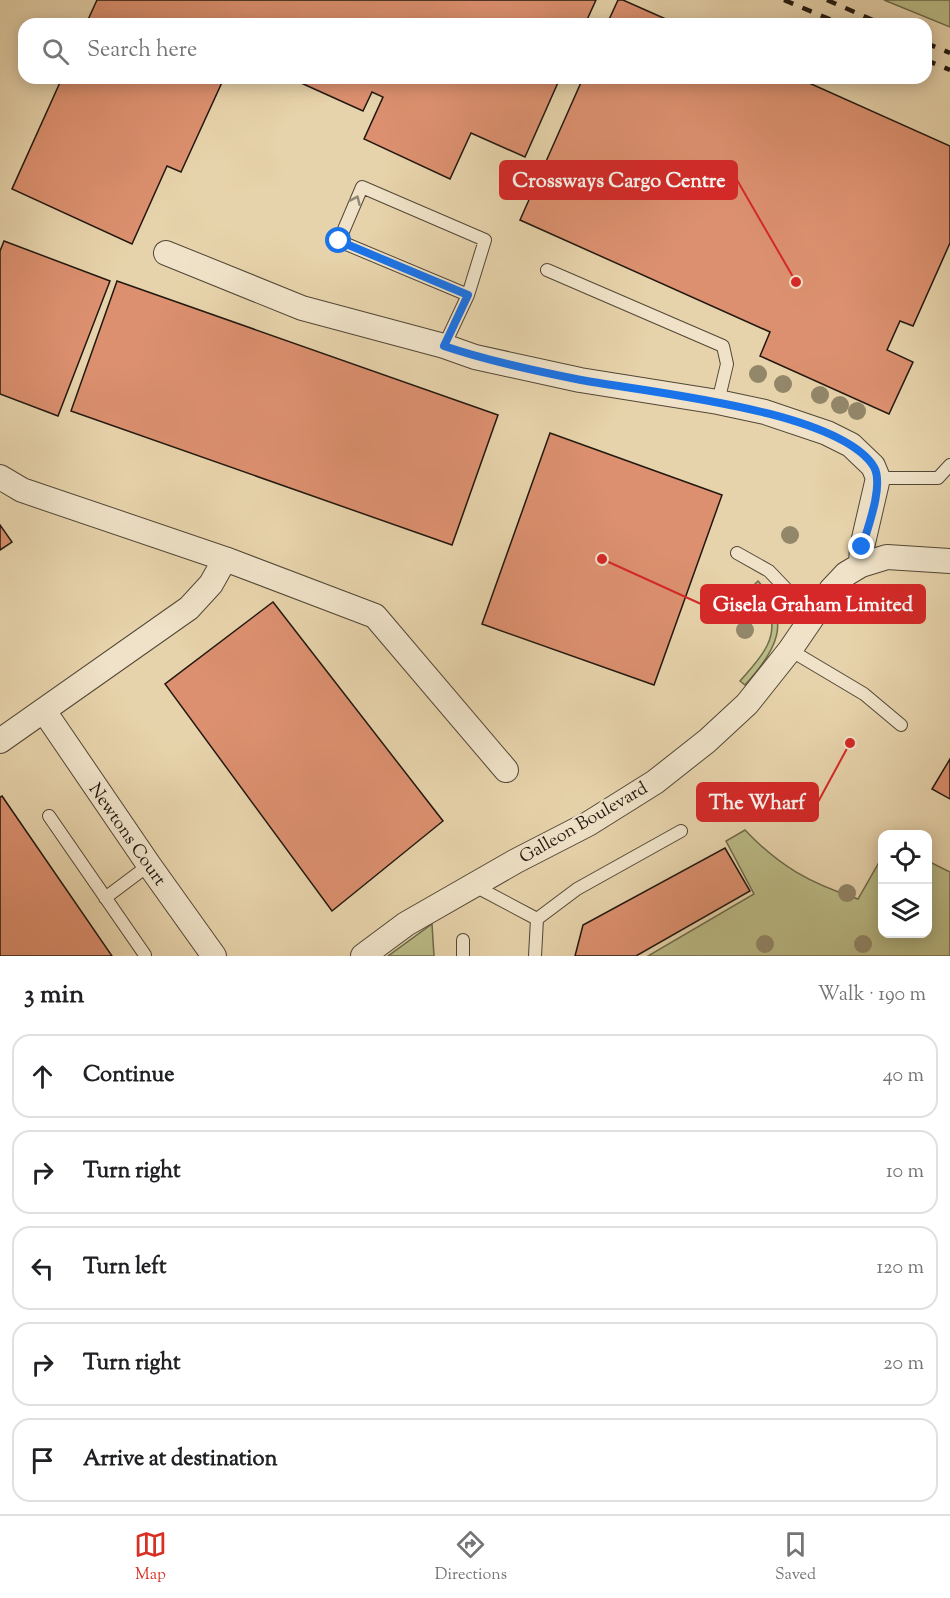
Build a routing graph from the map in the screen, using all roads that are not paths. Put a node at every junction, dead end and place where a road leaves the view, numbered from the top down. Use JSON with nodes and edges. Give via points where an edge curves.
{"nodes":[{"id":1,"x":166,"y":253,"type":"dead end"},
{"id":2,"x":547,"y":270,"type":"dead end"},
{"id":3,"x":468,"y":295,"type":"junction"},
{"id":4,"x":444,"y":346,"type":"junction"},
{"id":5,"x":718,"y":402,"type":"junction"},
{"id":6,"x":950,"y":465,"type":"edge"},
{"id":7,"x":0,"y":477,"type":"edge"},
{"id":8,"x":878,"y":478,"type":"junction"},
{"id":9,"x":737,"y":553,"type":"dead end"},
{"id":10,"x":225,"y":559,"type":"junction"},
{"id":11,"x":950,"y":561,"type":"edge"},
{"id":12,"x":861,"y":565,"type":"junction"},
{"id":13,"x":813,"y":617,"type":"junction"},
{"id":14,"x":790,"y":650,"type":"junction"},
{"id":15,"x":44,"y":711,"type":"junction"},
{"id":16,"x":901,"y":724,"type":"dead end"},
{"id":17,"x":0,"y":741,"type":"edge"},
{"id":18,"x":506,"y":770,"type":"dead end"},
{"id":19,"x":49,"y":816,"type":"dead end"},
{"id":20,"x":681,"y":831,"type":"dead end"},
{"id":21,"x":149,"y":865,"type":"junction"},
{"id":22,"x":473,"y":885,"type":"junction"},
{"id":23,"x":105,"y":898,"type":"junction"},
{"id":24,"x":537,"y":920,"type":"junction"},
{"id":25,"x":463,"y":940,"type":"dead end"},
{"id":26,"x":145,"y":955,"type":"edge"},
{"id":27,"x":214,"y":956,"type":"edge"},
{"id":28,"x":363,"y":956,"type":"edge"},
{"id":29,"x":463,"y":956,"type":"edge"},
{"id":30,"x":535,"y":956,"type":"edge"}],
"edges":[{"from":1,"to":4,"type":"street","via":[[302,308]]},
{"from":2,"to":5,"type":"lane","via":[[723,346],[727,364]]},
{"from":3,"to":3,"type":"lane","one_way":true,"via":[[339,241],[362,187],[485,240]]},
{"from":3,"to":4,"type":"lane"},
{"from":4,"to":5,"type":"street","via":[[475,357],[580,380]]},
{"from":5,"to":8,"type":"street","via":[[765,412],[828,433],[851,445],[873,466]]},
{"from":6,"to":8,"type":"lane","via":[[938,478]]},
{"from":7,"to":10,"type":"street","via":[[22,490]]},
{"from":8,"to":12,"type":"street"},
{"from":9,"to":13,"type":"lane","via":[[769,571]]},
{"from":10,"to":15,"type":"street","via":[[211,584],[189,608]]},
{"from":10,"to":18,"type":"street","via":[[375,616]]},
{"from":11,"to":12,"type":"street","name":"Galleon Boulevard","via":[[887,556]]},
{"from":12,"to":13,"type":"street","name":"Galleon Boulevard","via":[[831,590]]},
{"from":13,"to":14,"type":"street","name":"Galleon Boulevard"},
{"from":14,"to":16,"type":"lane","via":[[864,694]]},
{"from":14,"to":22,"type":"street","name":"Galleon Boulevard","via":[[747,704],[655,782],[588,824]]},
{"from":15,"to":17,"type":"street"},
{"from":15,"to":21,"type":"street","name":"Newtons Court"},
{"from":19,"to":23,"type":"lane"},
{"from":20,"to":24,"type":"lane","via":[[577,889]]},
{"from":21,"to":23,"type":"lane"},
{"from":21,"to":27,"type":"street","name":"Newtons Court"},
{"from":22,"to":24,"type":"lane"},
{"from":22,"to":28,"type":"street","name":"Galleon Boulevard","via":[[406,924]]},
{"from":23,"to":26,"type":"lane"},
{"from":24,"to":30,"type":"lane"},
{"from":25,"to":29,"type":"lane"}]}
